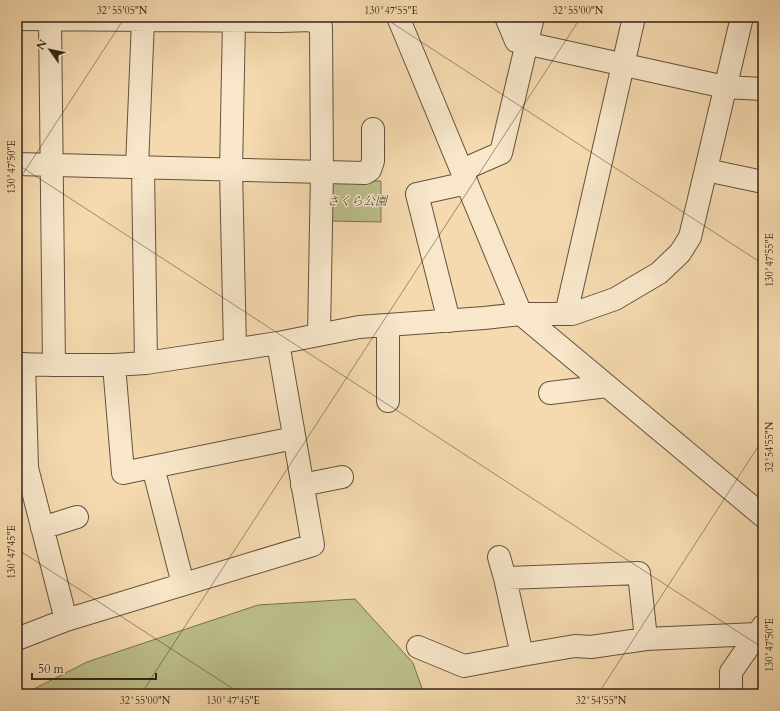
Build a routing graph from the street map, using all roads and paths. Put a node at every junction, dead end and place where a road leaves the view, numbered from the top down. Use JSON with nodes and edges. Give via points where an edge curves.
{"nodes":[{"id":1,"x":398,"y":17,"type":"edge"},
{"id":2,"x":506,"y":17,"type":"edge"},
{"id":3,"x":533,"y":17,"type":"edge"},
{"id":4,"x":634,"y":17,"type":"edge"},
{"id":5,"x":742,"y":17,"type":"edge"},
{"id":6,"x":17,"y":19,"type":"edge"},
{"id":7,"x":50,"y":19,"type":"junction"},
{"id":8,"x":143,"y":20,"type":"junction"},
{"id":9,"x":234,"y":21,"type":"junction"},
{"id":10,"x":527,"y":43,"type":"junction"},
{"id":11,"x":623,"y":64,"type":"junction"},
{"id":12,"x":725,"y":87,"type":"junction"},
{"id":13,"x":763,"y":89,"type":"edge"},
{"id":14,"x":373,"y":129,"type":"dead end"},
{"id":15,"x":17,"y":164,"type":"edge"},
{"id":16,"x":52,"y":165,"type":"junction"},
{"id":17,"x":140,"y":168,"type":"junction"},
{"id":18,"x":231,"y":170,"type":"junction"},
{"id":19,"x":706,"y":170,"type":"junction"},
{"id":20,"x":322,"y":172,"type":"junction"},
{"id":21,"x":464,"y":177,"type":"junction"},
{"id":22,"x":763,"y":182,"type":"edge"},
{"id":23,"x":521,"y":314,"type":"junction"},
{"id":24,"x":566,"y":314,"type":"junction"},
{"id":25,"x":449,"y":321,"type":"junction"},
{"id":26,"x":388,"y":325,"type":"junction"},
{"id":27,"x":319,"y":334,"type":"junction"},
{"id":28,"x":278,"y":343,"type":"junction"},
{"id":29,"x":235,"y":349,"type":"junction"},
{"id":30,"x":146,"y":363,"type":"junction"},
{"id":31,"x":20,"y":364,"type":"edge"},
{"id":32,"x":54,"y":365,"type":"junction"},
{"id":33,"x":114,"y":366,"type":"junction"},
{"id":34,"x":607,"y":386,"type":"junction"},
{"id":35,"x":550,"y":393,"type":"dead end"},
{"id":36,"x":388,"y":401,"type":"dead end"},
{"id":37,"x":294,"y":438,"type":"junction"},
{"id":38,"x":153,"y":467,"type":"junction"},
{"id":39,"x":342,"y":477,"type":"dead end"},
{"id":40,"x":302,"y":485,"type":"junction"},
{"id":41,"x":763,"y":516,"type":"edge"},
{"id":42,"x":77,"y":517,"type":"dead end"},
{"id":43,"x":42,"y":528,"type":"junction"},
{"id":44,"x":499,"y":557,"type":"dead end"},
{"id":45,"x":505,"y":578,"type":"junction"},
{"id":46,"x":183,"y":584,"type":"junction"},
{"id":47,"x":66,"y":620,"type":"junction"},
{"id":48,"x":760,"y":630,"type":"edge"},
{"id":49,"x":17,"y":639,"type":"edge"},
{"id":50,"x":646,"y":639,"type":"junction"},
{"id":51,"x":418,"y":647,"type":"dead end"},
{"id":52,"x":522,"y":655,"type":"junction"},
{"id":53,"x":731,"y":694,"type":"edge"}],
"edges":[{"from":1,"to":21,"type":"street"},
{"from":2,"to":10,"type":"street","via":[[516,41]]},
{"from":3,"to":10,"type":"street"},
{"from":4,"to":11,"type":"street"},
{"from":5,"to":12,"type":"street"},
{"from":6,"to":7,"type":"street"},
{"from":7,"to":8,"type":"street"},
{"from":7,"to":16,"type":"street"},
{"from":8,"to":9,"type":"street"},
{"from":8,"to":17,"type":"street"},
{"from":9,"to":18,"type":"street"},
{"from":9,"to":20,"type":"street","via":[[312,20],[321,27]]},
{"from":10,"to":11,"type":"street"},
{"from":10,"to":21,"type":"street","via":[[501,153]]},
{"from":11,"to":12,"type":"street"},
{"from":11,"to":24,"type":"street"},
{"from":12,"to":13,"type":"street"},
{"from":12,"to":19,"type":"street"},
{"from":14,"to":20,"type":"street","via":[[370,170],[365,173]]},
{"from":15,"to":16,"type":"street"},
{"from":16,"to":17,"type":"street"},
{"from":16,"to":32,"type":"street"},
{"from":17,"to":18,"type":"street"},
{"from":17,"to":30,"type":"street"},
{"from":18,"to":20,"type":"street"},
{"from":18,"to":29,"type":"street"},
{"from":19,"to":22,"type":"street"},
{"from":19,"to":24,"type":"street","via":[[690,236],[680,253],[659,273],[615,298]]},
{"from":20,"to":27,"type":"street"},
{"from":21,"to":23,"type":"street"},
{"from":21,"to":25,"type":"street","via":[[417,194]]},
{"from":23,"to":24,"type":"street"},
{"from":23,"to":25,"type":"street"},
{"from":23,"to":34,"type":"street"},
{"from":25,"to":26,"type":"street"},
{"from":26,"to":27,"type":"street","via":[[359,326]]},
{"from":26,"to":36,"type":"street"},
{"from":27,"to":28,"type":"street"},
{"from":28,"to":29,"type":"street"},
{"from":28,"to":37,"type":"street"},
{"from":29,"to":30,"type":"street"},
{"from":30,"to":33,"type":"street"},
{"from":31,"to":32,"type":"street"},
{"from":31,"to":43,"type":"street","via":[[27,468]]},
{"from":32,"to":33,"type":"street"},
{"from":33,"to":38,"type":"street","via":[[123,473]]},
{"from":34,"to":35,"type":"street"},
{"from":34,"to":41,"type":"street"},
{"from":37,"to":38,"type":"street"},
{"from":37,"to":40,"type":"street"},
{"from":38,"to":46,"type":"street"},
{"from":39,"to":40,"type":"street"},
{"from":40,"to":46,"type":"street","via":[[313,545]]},
{"from":42,"to":43,"type":"street"},
{"from":43,"to":47,"type":"street"},
{"from":44,"to":45,"type":"street"},
{"from":45,"to":50,"type":"street","via":[[639,573]]},
{"from":45,"to":52,"type":"street"},
{"from":46,"to":47,"type":"street"},
{"from":47,"to":49,"type":"street"},
{"from":48,"to":50,"type":"street"},
{"from":48,"to":53,"type":"street","via":[[731,672]]},
{"from":50,"to":52,"type":"street","via":[[574,646]]},
{"from":51,"to":52,"type":"street","via":[[464,666]]}]}
